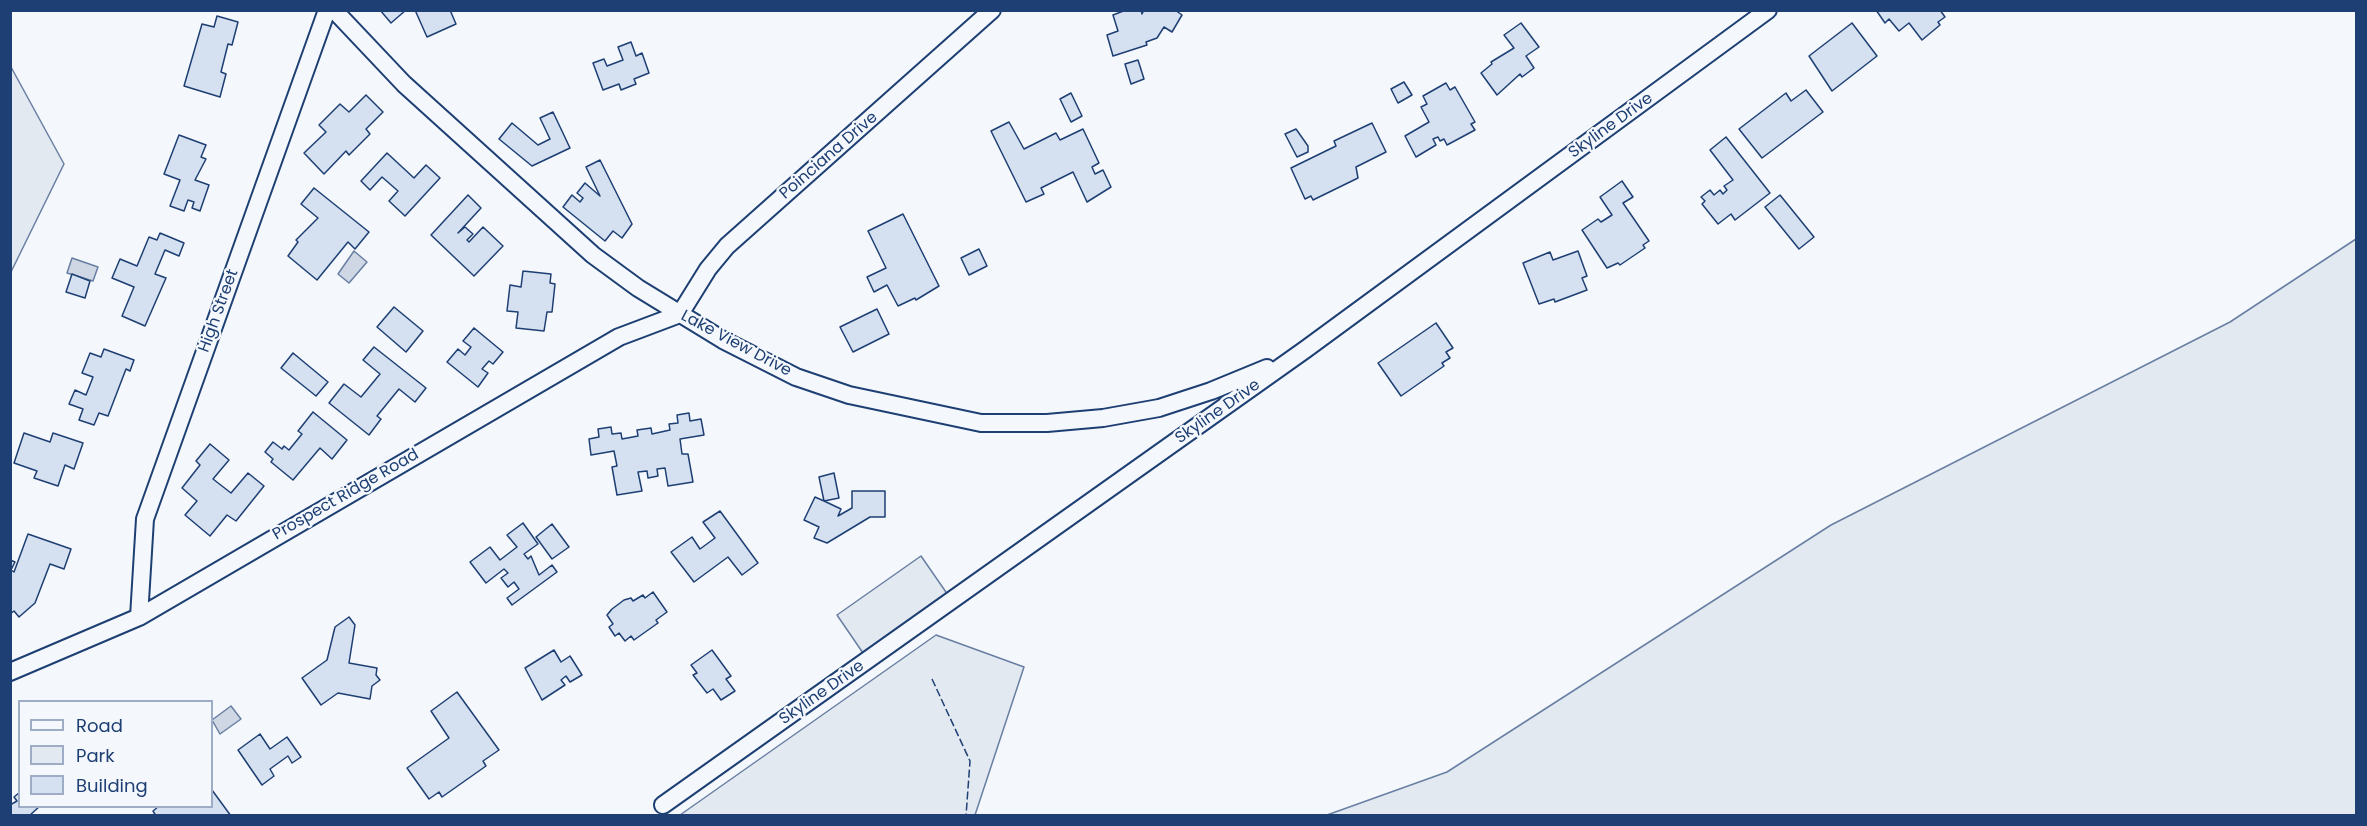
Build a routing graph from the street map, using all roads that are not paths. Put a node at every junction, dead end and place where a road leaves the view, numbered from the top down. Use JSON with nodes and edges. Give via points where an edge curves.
{"nodes":[{"id":1,"x":327,"y":10,"type":"edge"},
{"id":2,"x":334,"y":10,"type":"edge"},
{"id":3,"x":992,"y":10,"type":"edge"},
{"id":4,"x":1768,"y":10,"type":"edge"},
{"id":5,"x":680,"y":314,"type":"junction"},
{"id":6,"x":1306,"y":349,"type":"junction"},
{"id":7,"x":139,"y":617,"type":"junction"},
{"id":8,"x":10,"y":672,"type":"edge"},
{"id":9,"x":663,"y":805,"type":"dead end"}],
"edges":[{"from":1,"to":7,"type":"street","name":"High Street","via":[[145,519]]},
{"from":2,"to":5,"type":"street","name":"Lake View Drive","via":[[404,84],[593,255]]},
{"from":3,"to":5,"type":"street","name":"Poinciana Drive","via":[[727,246]]},
{"from":4,"to":6,"type":"street","name":"Skyline Drive"},
{"from":5,"to":6,"type":"street","name":"Lake View Drive","via":[[755,358],[796,376],[849,395],[981,423],[1085,419],[1159,408],[1243,379]]},
{"from":5,"to":7,"type":"street","name":"Prospect Ridge Road","via":[[619,337]]},
{"from":6,"to":9,"type":"street","name":"Skyline Drive"},
{"from":7,"to":8,"type":"street","name":"Prospect Ridge Road"}]}
